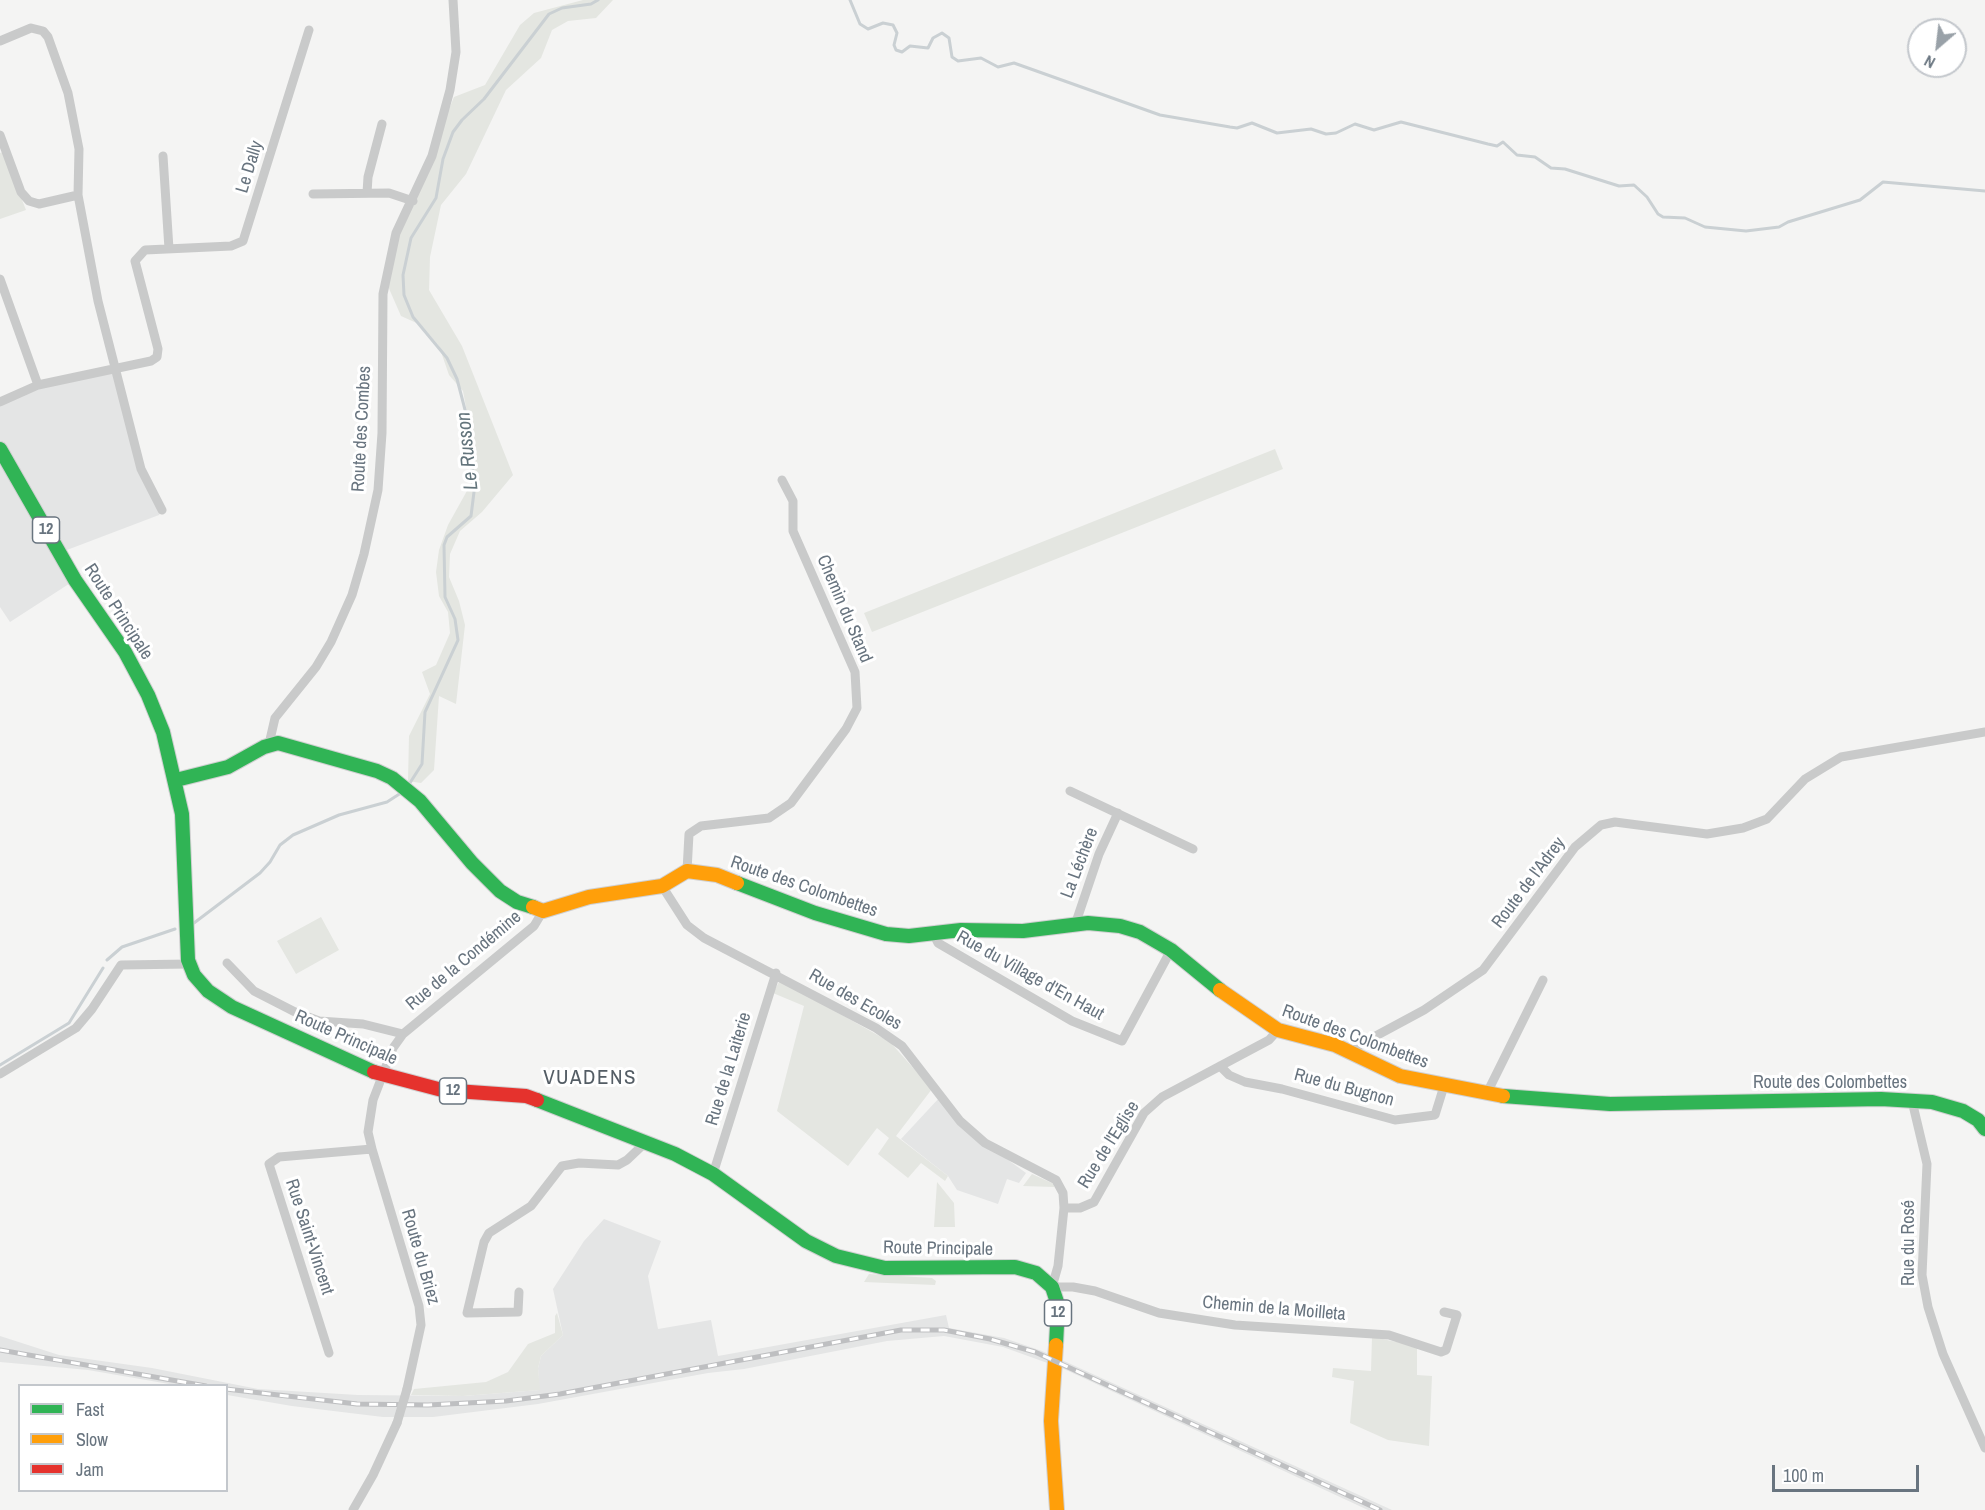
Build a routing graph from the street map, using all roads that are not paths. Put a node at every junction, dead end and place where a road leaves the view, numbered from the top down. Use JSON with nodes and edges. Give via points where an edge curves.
{"nodes":[{"id":1,"x":453,"y":0,"type":"edge"},
{"id":2,"x":309,"y":30,"type":"dead end"},
{"id":3,"x":0,"y":41,"type":"edge"},
{"id":4,"x":382,"y":124,"type":"dead end"},
{"id":5,"x":0,"y":135,"type":"edge"},
{"id":6,"x":163,"y":156,"type":"dead end"},
{"id":7,"x":367,"y":192,"type":"junction"},
{"id":8,"x":313,"y":194,"type":"dead end"},
{"id":9,"x":78,"y":195,"type":"junction"},
{"id":10,"x":413,"y":201,"type":"junction"},
{"id":11,"x":169,"y":249,"type":"junction"},
{"id":12,"x":0,"y":279,"type":"edge"},
{"id":13,"x":114,"y":368,"type":"junction"},
{"id":14,"x":38,"y":385,"type":"junction"},
{"id":15,"x":0,"y":402,"type":"edge"},
{"id":16,"x":0,"y":449,"type":"edge"},
{"id":17,"x":782,"y":480,"type":"dead end"},
{"id":18,"x":162,"y":510,"type":"dead end"},
{"id":19,"x":1985,"y":732,"type":"edge"},
{"id":20,"x":269,"y":744,"type":"junction"},
{"id":21,"x":176,"y":780,"type":"junction"},
{"id":22,"x":1070,"y":791,"type":"dead end"},
{"id":23,"x":1118,"y":813,"type":"junction"},
{"id":24,"x":1193,"y":849,"type":"dead end"},
{"id":25,"x":687,"y":871,"type":"junction"},
{"id":26,"x":662,"y":886,"type":"junction"},
{"id":27,"x":543,"y":911,"type":"junction"},
{"id":28,"x":1075,"y":925,"type":"junction"},
{"id":29,"x":933,"y":933,"type":"junction"},
{"id":30,"x":1171,"y":950,"type":"junction"},
{"id":31,"x":227,"y":963,"type":"dead end"},
{"id":32,"x":189,"y":964,"type":"junction"},
{"id":33,"x":776,"y":973,"type":"junction"},
{"id":34,"x":1543,"y":980,"type":"dead end"},
{"id":35,"x":1278,"y":1030,"type":"junction"},
{"id":36,"x":403,"y":1034,"type":"junction"},
{"id":37,"x":1353,"y":1053,"type":"junction"},
{"id":38,"x":1220,"y":1066,"type":"junction"},
{"id":39,"x":0,"y":1074,"type":"edge"},
{"id":40,"x":383,"y":1076,"type":"junction"},
{"id":41,"x":1444,"y":1086,"type":"junction"},
{"id":42,"x":1486,"y":1095,"type":"junction"},
{"id":43,"x":1912,"y":1101,"type":"junction"},
{"id":44,"x":1982,"y":1122,"type":"edge"},
{"id":45,"x":646,"y":1142,"type":"junction"},
{"id":46,"x":372,"y":1149,"type":"junction"},
{"id":47,"x":713,"y":1174,"type":"junction"},
{"id":48,"x":1064,"y":1208,"type":"junction"},
{"id":49,"x":1052,"y":1287,"type":"junction"},
{"id":50,"x":519,"y":1292,"type":"dead end"},
{"id":51,"x":1444,"y":1312,"type":"dead end"},
{"id":52,"x":329,"y":1353,"type":"dead end"},
{"id":53,"x":1985,"y":1448,"type":"edge"},
{"id":54,"x":352,"y":1510,"type":"edge"},
{"id":55,"x":1057,"y":1510,"type":"edge"}],
"edges":[{"from":1,"to":10,"type":"street","name":"Route des Combes","via":[[456,52],[450,90],[432,156]]},
{"from":2,"to":11,"type":"street","name":"Le Dally","via":[[245,238],[231,246]]},
{"from":3,"to":9,"type":"street","via":[[31,28],[48,37],[73,112],[79,149]]},
{"from":4,"to":7,"type":"street"},
{"from":5,"to":9,"type":"street","via":[[21,192],[29,201],[39,204]]},
{"from":6,"to":11,"type":"street"},
{"from":7,"to":8,"type":"street"},
{"from":7,"to":10,"type":"street","via":[[389,193]]},
{"from":9,"to":13,"type":"street"},
{"from":10,"to":20,"type":"street","name":"Route des Combes","via":[[393,242],[383,294],[378,490],[364,554],[352,595],[331,642],[275,718]]},
{"from":11,"to":13,"type":"street","name":"Le Dally","via":[[141,252],[134,265],[157,357]]},
{"from":12,"to":14,"type":"street"},
{"from":13,"to":14,"type":"street","name":"Le Dally"},
{"from":13,"to":18,"type":"street","via":[[141,469]]},
{"from":14,"to":15,"type":"street","name":"Le Dally"},
{"from":16,"to":21,"type":"street","name":"Route Principale","number":"12","via":[[69,571],[125,652],[163,732]]},
{"from":17,"to":25,"type":"street","name":"Chemin du Stand","via":[[793,501],[793,531],[855,672],[857,708],[791,803],[769,818],[701,826],[689,834]]},
{"from":19,"to":37,"type":"street","name":"Route de l'Adrey","via":[[1841,757],[1810,775],[1767,819],[1743,828],[1707,834],[1615,822],[1601,825],[1575,847],[1483,969],[1424,1010],[1359,1045]]},
{"from":20,"to":21,"type":"street","via":[[228,767]]},
{"from":20,"to":27,"type":"street","via":[[293,745],[377,771],[406,788],[486,879],[517,902]]},
{"from":21,"to":32,"type":"street","name":"Route Principale","number":"12","via":[[182,814]]},
{"from":22,"to":23,"type":"street","name":"La Léchère"},
{"from":23,"to":24,"type":"street","name":"La Léchère"},
{"from":23,"to":28,"type":"street","name":"La Léchère","via":[[1099,854]]},
{"from":25,"to":26,"type":"street"},
{"from":25,"to":29,"type":"street","name":"Route des Colombettes","via":[[717,875],[862,928],[909,936]]},
{"from":26,"to":27,"type":"street","via":[[589,897]]},
{"from":26,"to":33,"type":"street","name":"Rue des Ecoles","via":[[687,926]]},
{"from":27,"to":36,"type":"street","name":"Rue de la Condémine","via":[[534,926]]},
{"from":28,"to":29,"type":"street","name":"Route des Colombettes","via":[[1040,930]]},
{"from":28,"to":30,"type":"street","name":"Route des Colombettes","via":[[1106,924],[1132,929]]},
{"from":29,"to":30,"type":"street","name":"Rue du Village d'En Haut","via":[[939,943],[1072,1021],[1122,1041]]},
{"from":30,"to":35,"type":"street","name":"Route des Colombettes"},
{"from":31,"to":36,"type":"street","name":"Rue de la Condémine","via":[[254,992],[295,1012],[319,1021],[363,1024]]},
{"from":32,"to":39,"type":"street","via":[[121,965],[76,1028]]},
{"from":32,"to":40,"type":"street","name":"Route Principale","number":"12","via":[[217,998]]},
{"from":33,"to":47,"type":"street","name":"Rue de la Laiterie"},
{"from":33,"to":48,"type":"street","name":"Rue des Ecoles","via":[[902,1046],[960,1121],[985,1143],[1056,1180]]},
{"from":34,"to":42,"type":"street"},
{"from":35,"to":37,"type":"street","name":"Route des Colombettes"},
{"from":35,"to":38,"type":"street","name":"Rue de l'Eglise","via":[[1269,1040]]},
{"from":36,"to":40,"type":"street","name":"Rue de la Condémine","via":[[393,1048]]},
{"from":37,"to":41,"type":"street","name":"Route des Colombettes","via":[[1401,1076]]},
{"from":38,"to":41,"type":"street","name":"Rue du Bugnon","via":[[1245,1083],[1282,1089],[1395,1120],[1435,1115]]},
{"from":38,"to":48,"type":"street","name":"Rue de l'Eglise","via":[[1151,1106],[1094,1202],[1080,1208]]},
{"from":40,"to":45,"type":"street","name":"Route Principale","number":"12","via":[[442,1090],[526,1096]]},
{"from":40,"to":46,"type":"street","name":"Route du Briez","via":[[370,1115]]},
{"from":41,"to":42,"type":"street","name":"Route des Colombettes"},
{"from":42,"to":43,"type":"street","name":"Route des Colombettes","via":[[1598,1104]]},
{"from":43,"to":44,"type":"street","name":"Route des Colombettes","via":[[1947,1104]]},
{"from":43,"to":53,"type":"street","name":"Rue du Rosé","via":[[1927,1164],[1922,1275],[1928,1307],[1943,1354]]},
{"from":45,"to":47,"type":"street","name":"Route Principale","number":"12"},
{"from":45,"to":50,"type":"street","via":[[618,1166],[562,1166],[531,1206],[489,1233],[467,1313],[518,1311]]},
{"from":46,"to":52,"type":"street","name":"Rue Saint-Vincent","via":[[279,1158],[270,1164]]},
{"from":46,"to":54,"type":"street","name":"Route du Briez","bridge":true,"via":[[419,1306],[420,1334],[397,1423],[373,1476]]},
{"from":47,"to":49,"type":"street","name":"Route Principale","number":"12","via":[[806,1240],[836,1256],[885,1268],[1015,1267],[1035,1274]]},
{"from":48,"to":49,"type":"street"},
{"from":49,"to":51,"type":"street","name":"Chemin de la Moilleta","via":[[1095,1291],[1159,1313],[1235,1325],[1389,1335],[1441,1352],[1446,1350],[1454,1332],[1457,1315]]},
{"from":49,"to":55,"type":"street","number":"12","via":[[1058,1305],[1051,1421]]}]}
